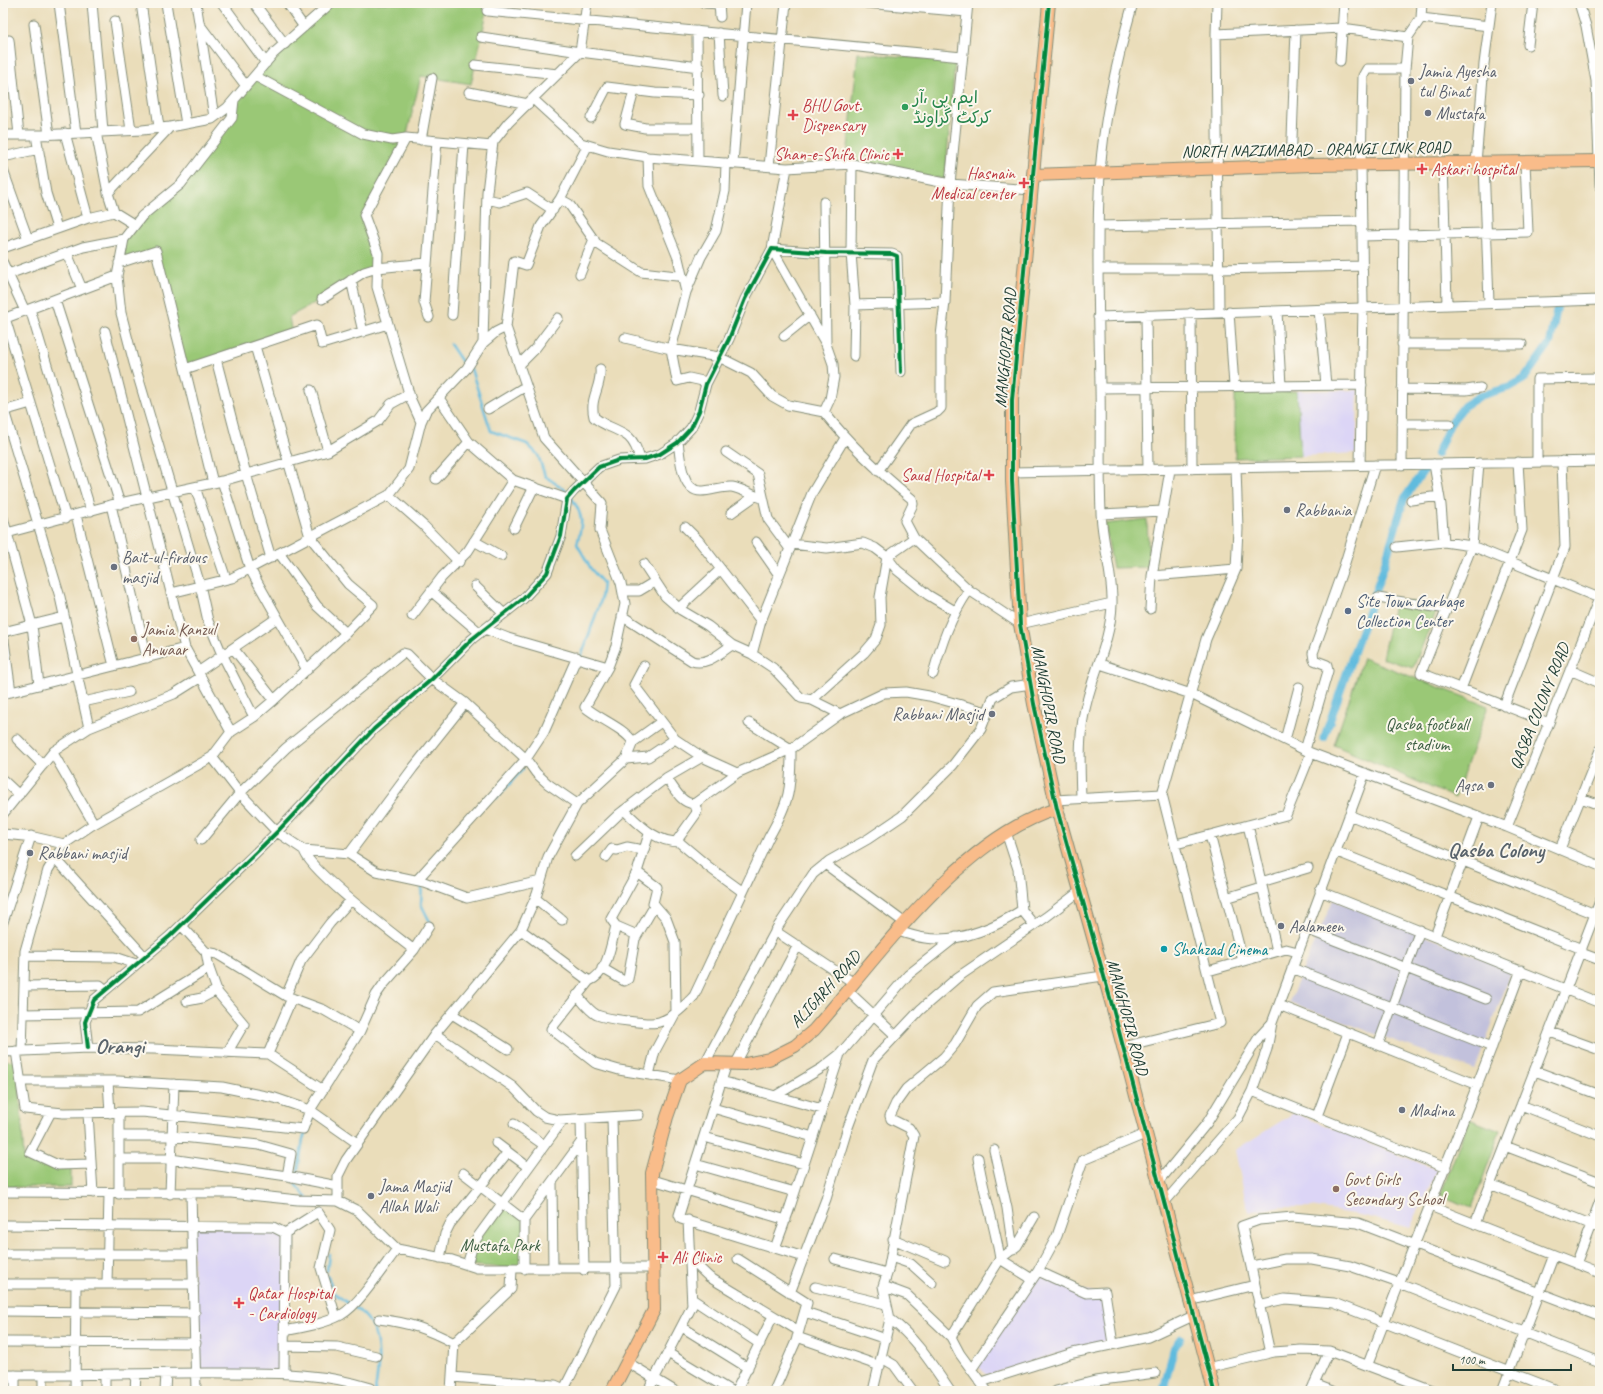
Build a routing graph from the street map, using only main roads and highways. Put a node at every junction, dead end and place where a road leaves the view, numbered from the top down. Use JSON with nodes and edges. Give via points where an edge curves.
{"nodes":[{"id":1,"x":1049,"y":3,"type":"edge"},
{"id":2,"x":1600,"y":161,"type":"edge"},
{"id":3,"x":1033,"y":175,"type":"junction"},
{"id":4,"x":1056,"y":805,"type":"junction"},
{"id":5,"x":612,"y":1391,"type":"edge"},
{"id":6,"x":1214,"y":1391,"type":"edge"}],
"edges":[{"from":1,"to":3,"type":"main road","name":"MANGHOPIR ROAD"},
{"from":2,"to":3,"type":"main road","name":"NORTH NAZIMABAD - ORANGI LINK ROAD","via":[[1361,164]]},
{"from":3,"to":4,"type":"main road","name":"MANGHOPIR ROAD","via":[[1012,400],[1012,472],[1020,624]]},
{"from":4,"to":5,"type":"main road","name":"ALIGARH ROAD","via":[[1006,832],[961,867],[901,927],[814,1030],[796,1046],[769,1059],[705,1063],[680,1080],[652,1173],[654,1310]]},
{"from":4,"to":6,"type":"main road","name":"MANGHOPIR ROAD"}]}
